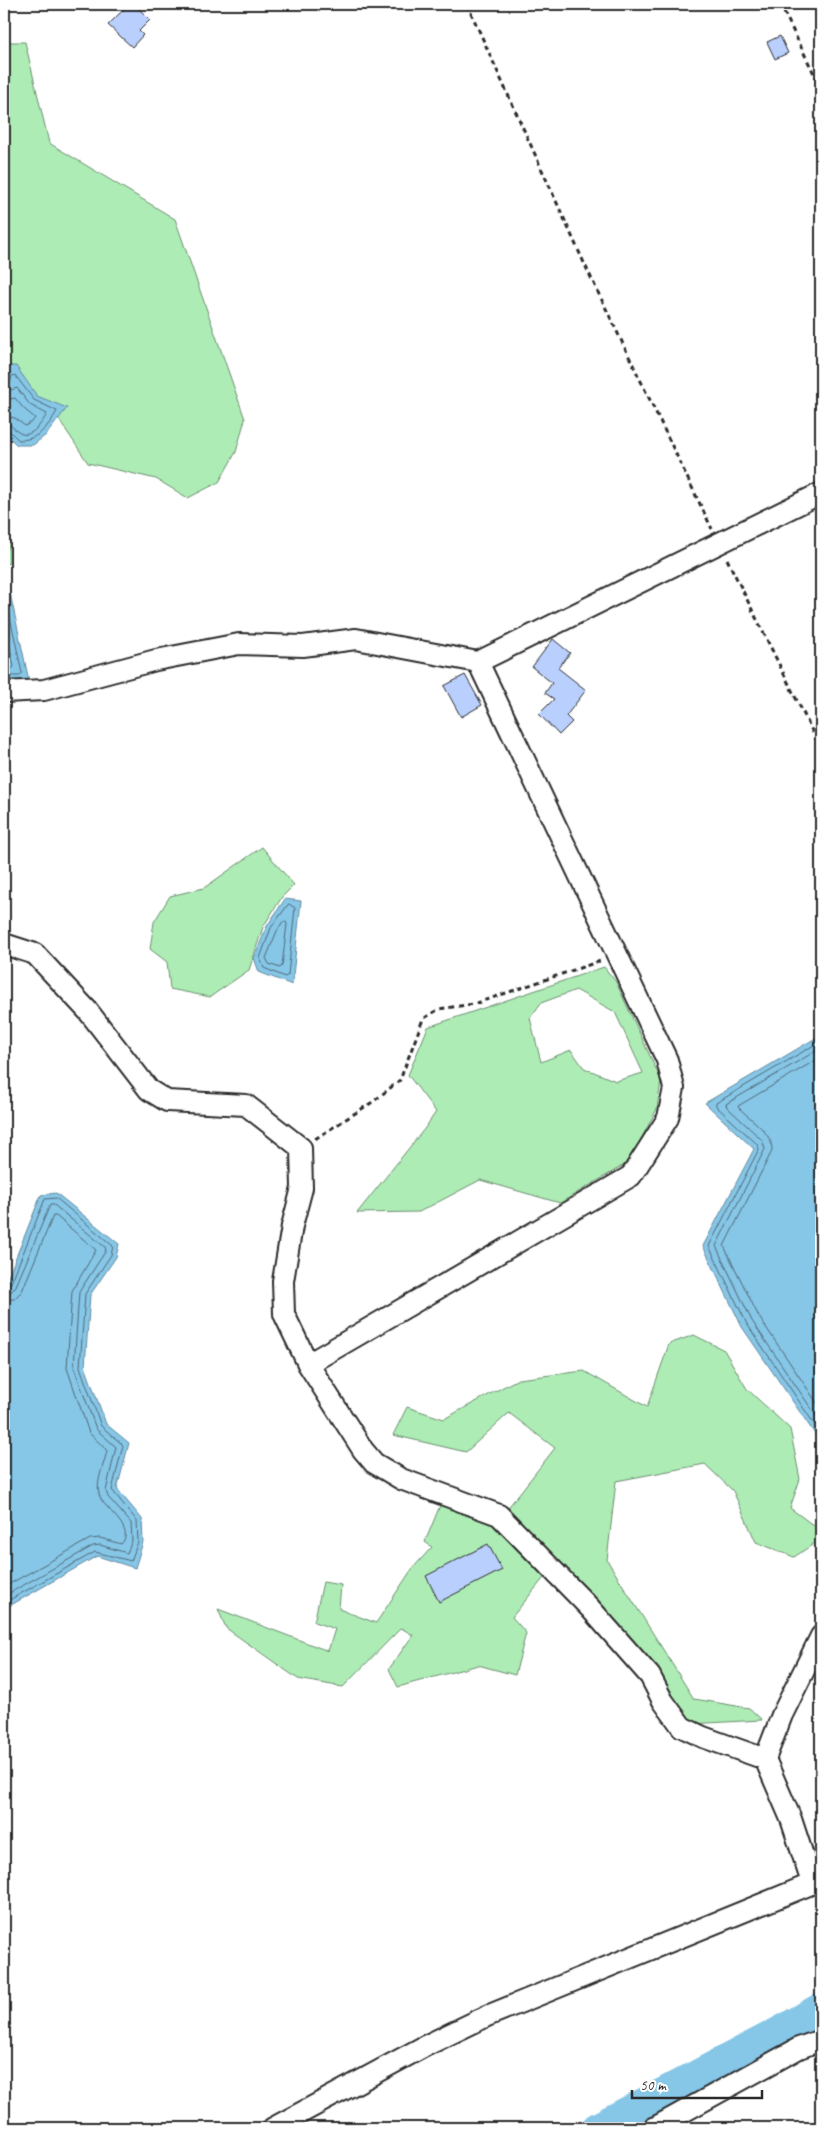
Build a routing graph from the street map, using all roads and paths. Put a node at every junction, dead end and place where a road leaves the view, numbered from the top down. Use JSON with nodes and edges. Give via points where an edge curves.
{"nodes":[{"id":1,"x":467,"y":4,"type":"edge"},
{"id":2,"x":780,"y":4,"type":"edge"},
{"id":3,"x":821,"y":88,"type":"edge"},
{"id":4,"x":821,"y":493,"type":"edge"},
{"id":5,"x":719,"y":543,"type":"junction"},
{"id":6,"x":478,"y":662,"type":"junction"},
{"id":7,"x":4,"y":692,"type":"edge"},
{"id":8,"x":821,"y":749,"type":"edge"},
{"id":9,"x":4,"y":944,"type":"edge"},
{"id":10,"x":616,"y":955,"type":"junction"},
{"id":11,"x":301,"y":1148,"type":"junction"},
{"id":12,"x":308,"y":1364,"type":"junction"},
{"id":13,"x":821,"y":1636,"type":"edge"},
{"id":14,"x":765,"y":1759,"type":"junction"},
{"id":15,"x":817,"y":1881,"type":"edge"},
{"id":16,"x":821,"y":2040,"type":"edge"},
{"id":17,"x":273,"y":2128,"type":"edge"},
{"id":18,"x":654,"y":2128,"type":"edge"}],
"edges":[{"from":1,"to":5,"type":"path","via":[[585,265]]},
{"from":2,"to":3,"type":"path"},
{"from":4,"to":5,"type":"street"},
{"from":5,"to":6,"type":"street"},
{"from":5,"to":8,"type":"path"},
{"from":6,"to":7,"type":"street","via":[[356,639],[303,646],[239,644],[156,660],[44,690]]},
{"from":6,"to":10,"type":"street"},
{"from":9,"to":11,"type":"street","via":[[35,954],[88,1011],[149,1090],[167,1101],[246,1105]]},
{"from":10,"to":11,"type":"path","via":[[474,1004],[439,1009],[423,1019],[400,1080]]},
{"from":10,"to":12,"type":"street","via":[[667,1060],[674,1088],[668,1118],[631,1176]]},
{"from":11,"to":12,"type":"street","via":[[302,1188],[283,1280],[284,1314]]},
{"from":12,"to":14,"type":"street","via":[[374,1463],[401,1479],[499,1515],[590,1608],[650,1676],[682,1727]]},
{"from":13,"to":14,"type":"street","via":[[782,1715]]},
{"from":14,"to":15,"type":"street"},
{"from":15,"to":17,"type":"street","via":[[488,2016]]},
{"from":16,"to":18,"type":"street","via":[[799,2048]]}]}
